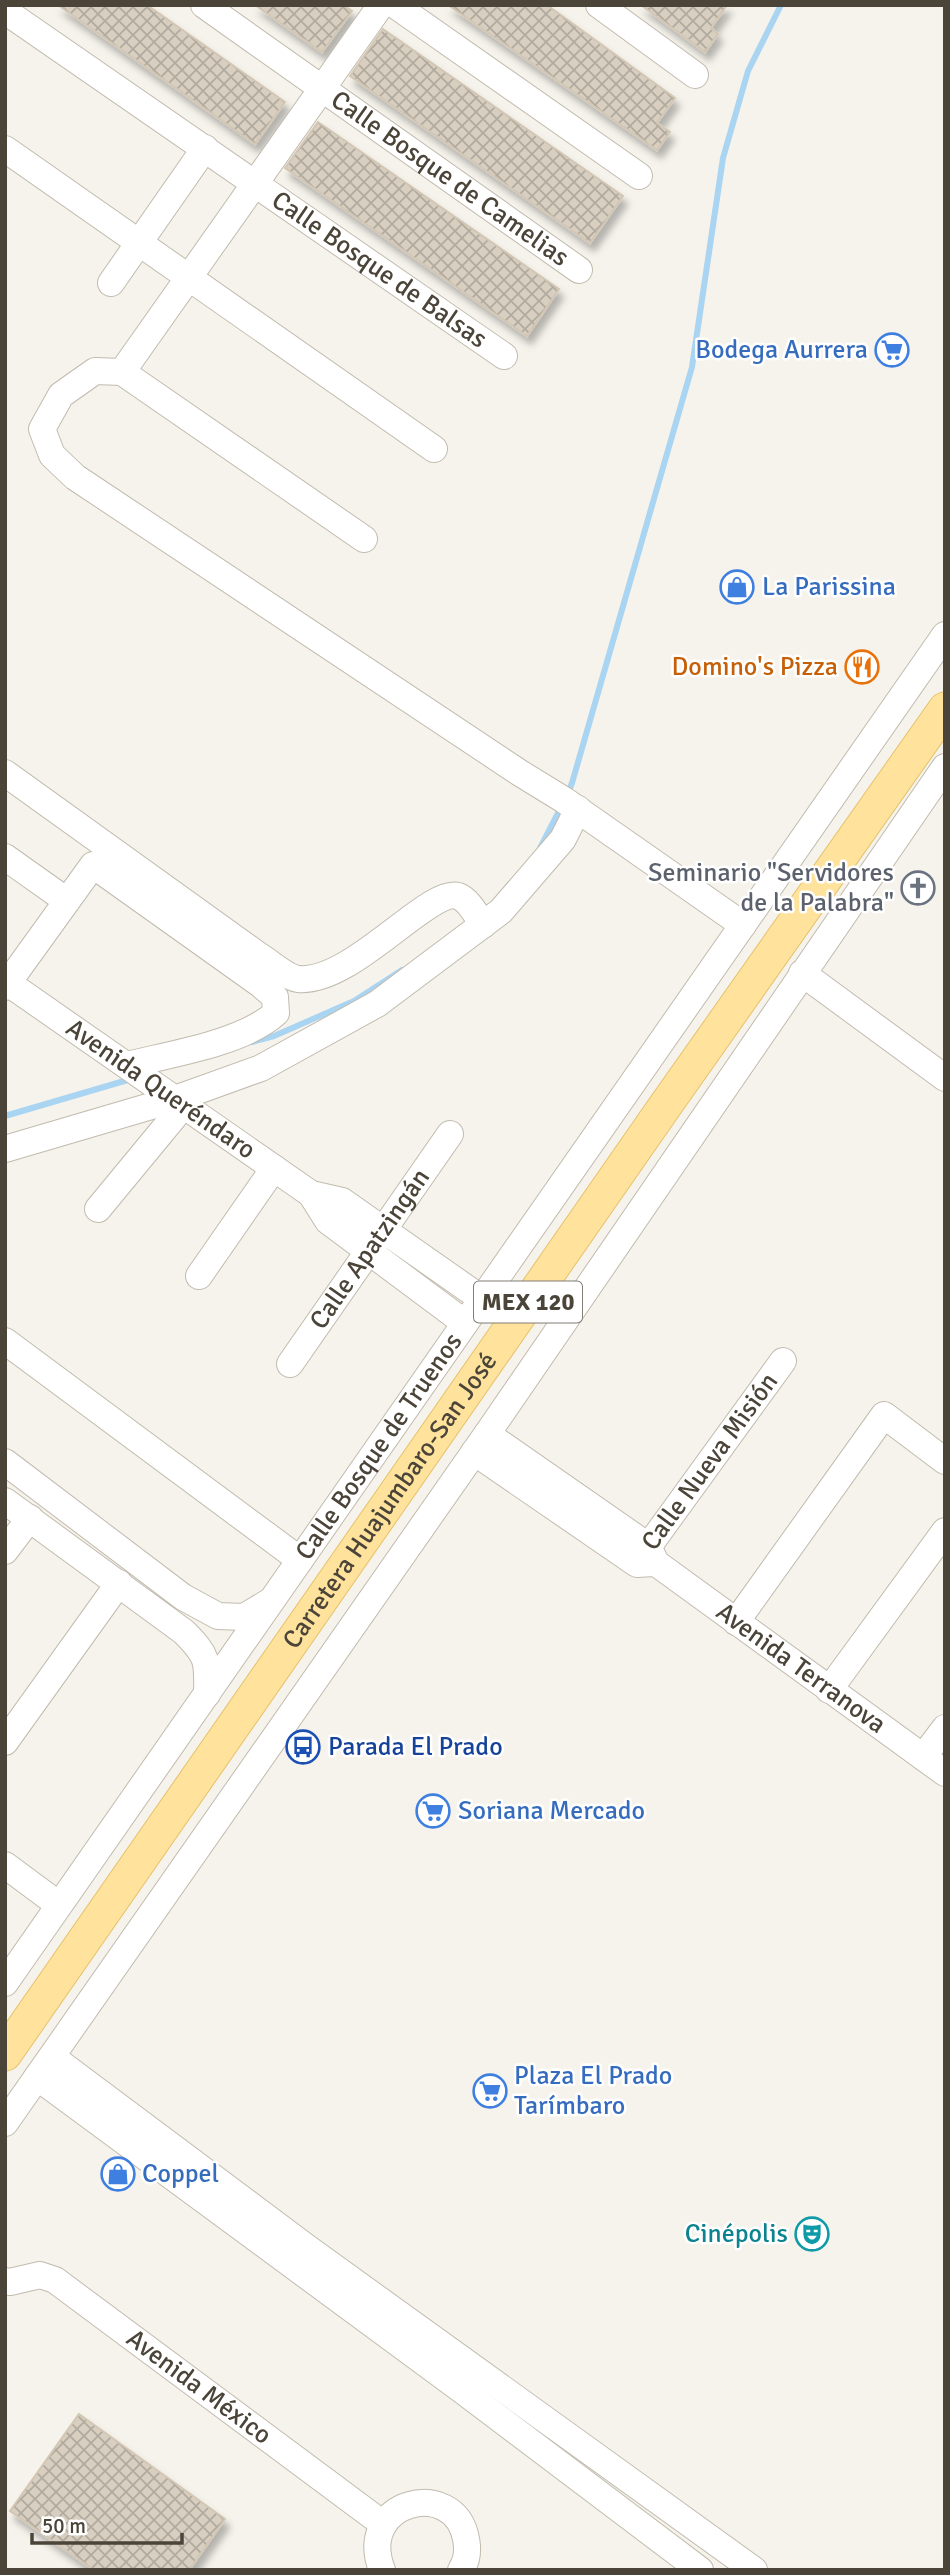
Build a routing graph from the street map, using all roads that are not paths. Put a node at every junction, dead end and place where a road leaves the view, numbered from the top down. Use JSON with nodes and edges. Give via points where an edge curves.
{"nodes":[{"id":1,"x":204,"y":5,"type":"edge"},
{"id":2,"x":381,"y":5,"type":"edge"},
{"id":3,"x":395,"y":5,"type":"edge"},
{"id":4,"x":598,"y":5,"type":"edge"},
{"id":5,"x":5,"y":11,"type":"edge"},
{"id":6,"x":695,"y":75,"type":"dead end"},
{"id":7,"x":322,"y":89,"type":"junction"},
{"id":8,"x":205,"y":148,"type":"junction"},
{"id":9,"x":5,"y":149,"type":"edge"},
{"id":10,"x":639,"y":176,"type":"dead end"},
{"id":11,"x":256,"y":183,"type":"junction"},
{"id":12,"x":138,"y":242,"type":"junction"},
{"id":13,"x":579,"y":270,"type":"dead end"},
{"id":14,"x":190,"y":278,"type":"junction"},
{"id":15,"x":111,"y":283,"type":"dead end"},
{"id":16,"x":505,"y":356,"type":"dead end"},
{"id":17,"x":122,"y":372,"type":"junction"},
{"id":18,"x":435,"y":449,"type":"dead end"},
{"id":19,"x":364,"y":539,"type":"dead end"},
{"id":20,"x":945,"y":635,"type":"edge"},
{"id":21,"x":945,"y":709,"type":"edge"},
{"id":22,"x":945,"y":767,"type":"edge"},
{"id":23,"x":5,"y":773,"type":"edge"},
{"id":24,"x":571,"y":805,"type":"junction"},
{"id":25,"x":5,"y":857,"type":"edge"},
{"id":26,"x":67,"y":901,"type":"junction"},
{"id":27,"x":476,"y":915,"type":"junction"},
{"id":28,"x":743,"y":925,"type":"junction"},
{"id":29,"x":802,"y":973,"type":"junction"},
{"id":30,"x":7,"y":985,"type":"edge"},
{"id":31,"x":132,"y":1070,"type":"junction"},
{"id":32,"x":642,"y":1073,"type":"junction"},
{"id":33,"x":945,"y":1078,"type":"edge"},
{"id":34,"x":174,"y":1099,"type":"junction"},
{"id":35,"x":665,"y":1106,"type":"junction"},
{"id":36,"x":703,"y":1120,"type":"junction"},
{"id":37,"x":450,"y":1134,"type":"dead end"},
{"id":38,"x":5,"y":1149,"type":"edge"},
{"id":39,"x":274,"y":1168,"type":"junction"},
{"id":40,"x":311,"y":1194,"type":"junction"},
{"id":41,"x":98,"y":1209,"type":"dead end"},
{"id":42,"x":544,"y":1209,"type":"junction"},
{"id":43,"x":583,"y":1224,"type":"junction"},
{"id":44,"x":384,"y":1229,"type":"junction"},
{"id":45,"x":367,"y":1252,"type":"junction"},
{"id":46,"x":607,"y":1259,"type":"junction"},
{"id":47,"x":199,"y":1276,"type":"dead end"},
{"id":48,"x":482,"y":1299,"type":"junction"},
{"id":49,"x":465,"y":1323,"type":"junction"},
{"id":50,"x":5,"y":1341,"type":"edge"},
{"id":51,"x":783,"y":1362,"type":"dead end"},
{"id":52,"x":290,"y":1364,"type":"dead end"},
{"id":53,"x":481,"y":1443,"type":"junction"},
{"id":54,"x":945,"y":1461,"type":"edge"},
{"id":55,"x":5,"y":1462,"type":"edge"},
{"id":56,"x":5,"y":1501,"type":"edge"},
{"id":57,"x":30,"y":1518,"type":"junction"},
{"id":58,"x":945,"y":1531,"type":"edge"},
{"id":59,"x":5,"y":1551,"type":"edge"},
{"id":60,"x":647,"y":1557,"type":"junction"},
{"id":61,"x":300,"y":1560,"type":"junction"},
{"id":62,"x":119,"y":1583,"type":"junction"},
{"id":63,"x":183,"y":1597,"type":"junction"},
{"id":64,"x":271,"y":1602,"type":"junction"},
{"id":65,"x":167,"y":1619,"type":"junction"},
{"id":66,"x":736,"y":1622,"type":"junction"},
{"id":67,"x":830,"y":1690,"type":"junction"},
{"id":68,"x":207,"y":1694,"type":"junction"},
{"id":69,"x":945,"y":1728,"type":"edge"},
{"id":70,"x":5,"y":1742,"type":"edge"},
{"id":71,"x":923,"y":1757,"type":"junction"},
{"id":72,"x":945,"y":1773,"type":"edge"},
{"id":73,"x":89,"y":1861,"type":"junction"},
{"id":74,"x":5,"y":1865,"type":"edge"},
{"id":75,"x":114,"y":1897,"type":"junction"},
{"id":76,"x":60,"y":1905,"type":"junction"},
{"id":77,"x":154,"y":1908,"type":"junction"},
{"id":78,"x":5,"y":1983,"type":"edge"},
{"id":79,"x":5,"y":2054,"type":"edge"},
{"id":80,"x":45,"y":2067,"type":"junction"},
{"id":81,"x":5,"y":2123,"type":"edge"},
{"id":82,"x":5,"y":2281,"type":"edge"},
{"id":83,"x":383,"y":2524,"type":"junction"},
{"id":84,"x":382,"y":2570,"type":"edge"},
{"id":85,"x":461,"y":2570,"type":"edge"},
{"id":86,"x":700,"y":2570,"type":"edge"},
{"id":87,"x":754,"y":2570,"type":"edge"}],
"edges":[{"from":1,"to":7,"type":"street","name":"Calle Bosque de Camelias"},
{"from":2,"to":7,"type":"street"},
{"from":3,"to":10,"type":"street"},
{"from":4,"to":6,"type":"street"},
{"from":5,"to":8,"type":"street","name":"Calle Bosque de Balsas"},
{"from":7,"to":11,"type":"street"},
{"from":7,"to":13,"type":"street","name":"Calle Bosque de Camelias"},
{"from":8,"to":11,"type":"street","name":"Calle Bosque de Balsas"},
{"from":8,"to":12,"type":"street"},
{"from":9,"to":12,"type":"street"},
{"from":11,"to":14,"type":"street"},
{"from":11,"to":16,"type":"street","name":"Calle Bosque de Balsas"},
{"from":12,"to":14,"type":"street"},
{"from":12,"to":15,"type":"street"},
{"from":14,"to":17,"type":"street"},
{"from":14,"to":18,"type":"street"},
{"from":17,"to":19,"type":"street"},
{"from":17,"to":24,"type":"street","via":[[95,371],[61,395],[42,429],[52,455],[75,477]]},
{"from":20,"to":28,"type":"street","name":"Calle Bosque de Truenos"},
{"from":21,"to":35,"type":"main road","name":"Carretera Huajumbaro-San José","number":"MEX 120"},
{"from":22,"to":29,"type":"street"},
{"from":23,"to":27,"type":"street","via":[[295,979],[323,978],[443,898],[455,895]]},
{"from":24,"to":27,"type":"street","via":[[563,839],[501,911]]},
{"from":24,"to":28,"type":"street"},
{"from":25,"to":26,"type":"street"},
{"from":26,"to":30,"type":"street"},
{"from":26,"to":31,"type":"street","via":[[93,865],[275,997],[276,1013],[263,1024]]},
{"from":27,"to":34,"type":"street","via":[[377,1004],[261,1068]]},
{"from":28,"to":32,"type":"street","name":"Calle Bosque de Truenos"},
{"from":29,"to":33,"type":"street"},
{"from":29,"to":36,"type":"street"},
{"from":30,"to":31,"type":"street","name":"Avenida Queréndaro"},
{"from":31,"to":34,"type":"street","name":"Avenida Queréndaro"},
{"from":32,"to":35,"type":"street"},
{"from":32,"to":42,"type":"street","name":"Calle Bosque de Truenos"},
{"from":34,"to":38,"type":"street"},
{"from":34,"to":39,"type":"street","name":"Avenida Queréndaro"},
{"from":34,"to":41,"type":"street"},
{"from":35,"to":36,"type":"street"},
{"from":35,"to":43,"type":"main road","name":"Carretera Huajumbaro-San José","number":"MEX 120"},
{"from":36,"to":46,"type":"street"},
{"from":37,"to":44,"type":"street","name":"Calle Apatzingán"},
{"from":39,"to":40,"type":"street","name":"Avenida Queréndaro"},
{"from":39,"to":47,"type":"street"},
{"from":40,"to":44,"type":"street","name":"Avenida Queréndaro","via":[[342,1201]]},
{"from":40,"to":45,"type":"street","name":"Avenida Queréndaro","via":[[328,1222]]},
{"from":42,"to":43,"type":"street","via":[[565,1213]]},
{"from":42,"to":48,"type":"street","name":"Calle Bosque de Truenos"},
{"from":43,"to":46,"type":"street"},
{"from":43,"to":75,"type":"main road","name":"Carretera Huajumbaro-San José","number":"MEX 120"},
{"from":44,"to":45,"type":"street","name":"Calle Apatzingán"},
{"from":44,"to":48,"type":"street","name":"Avenida Queréndaro"},
{"from":45,"to":49,"type":"street","name":"Avenida Queréndaro"},
{"from":45,"to":52,"type":"street","name":"Calle Apatzingán"},
{"from":46,"to":53,"type":"street"},
{"from":48,"to":49,"type":"street","name":"Calle Bosque de Truenos"},
{"from":49,"to":61,"type":"street","name":"Calle Bosque de Truenos"},
{"from":50,"to":61,"type":"street"},
{"from":51,"to":60,"type":"street","name":"Calle Nueva Misión"},
{"from":53,"to":60,"type":"street","name":"Avenida Terranova"},
{"from":53,"to":77,"type":"street"},
{"from":54,"to":66,"type":"street","via":[[884,1415]]},
{"from":55,"to":63,"type":"street"},
{"from":56,"to":57,"type":"street"},
{"from":57,"to":59,"type":"street"},
{"from":57,"to":62,"type":"street"},
{"from":58,"to":67,"type":"street"},
{"from":60,"to":66,"type":"street","name":"Avenida Terranova"},
{"from":61,"to":64,"type":"street","name":"Calle Bosque de Truenos"},
{"from":62,"to":65,"type":"street"},
{"from":62,"to":70,"type":"street"},
{"from":63,"to":64,"type":"street","via":[[218,1616],[244,1617]]},
{"from":63,"to":65,"type":"street"},
{"from":64,"to":68,"type":"street","name":"Calle Bosque de Truenos"},
{"from":65,"to":68,"type":"street","via":[[197,1645],[208,1665]]},
{"from":66,"to":67,"type":"street","name":"Avenida Terranova"},
{"from":67,"to":71,"type":"street","name":"Avenida Terranova"},
{"from":68,"to":73,"type":"street","name":"Calle Bosque de Truenos"},
{"from":69,"to":71,"type":"street"},
{"from":71,"to":72,"type":"street","name":"Avenida Terranova"},
{"from":73,"to":75,"type":"street","via":[[98,1881]]},
{"from":73,"to":76,"type":"street","name":"Calle Bosque de Truenos"},
{"from":74,"to":76,"type":"street"},
{"from":75,"to":77,"type":"street","via":[[133,1906]]},
{"from":75,"to":79,"type":"main road","name":"Carretera Huajumbaro-San José","number":"MEX 120"},
{"from":76,"to":78,"type":"street","name":"Calle Bosque de Truenos"},
{"from":77,"to":80,"type":"street"},
{"from":80,"to":81,"type":"street"},
{"from":80,"to":86,"type":"street"},
{"from":80,"to":87,"type":"street","via":[[306,2247]]},
{"from":82,"to":83,"type":"street","name":"Avenida México","via":[[40,2275],[55,2280]]},
{"from":83,"to":84,"type":"street","via":[[376,2540]]},
{"from":83,"to":85,"type":"street","via":[[393,2512],[421,2502],[449,2511],[466,2535]]}]}
